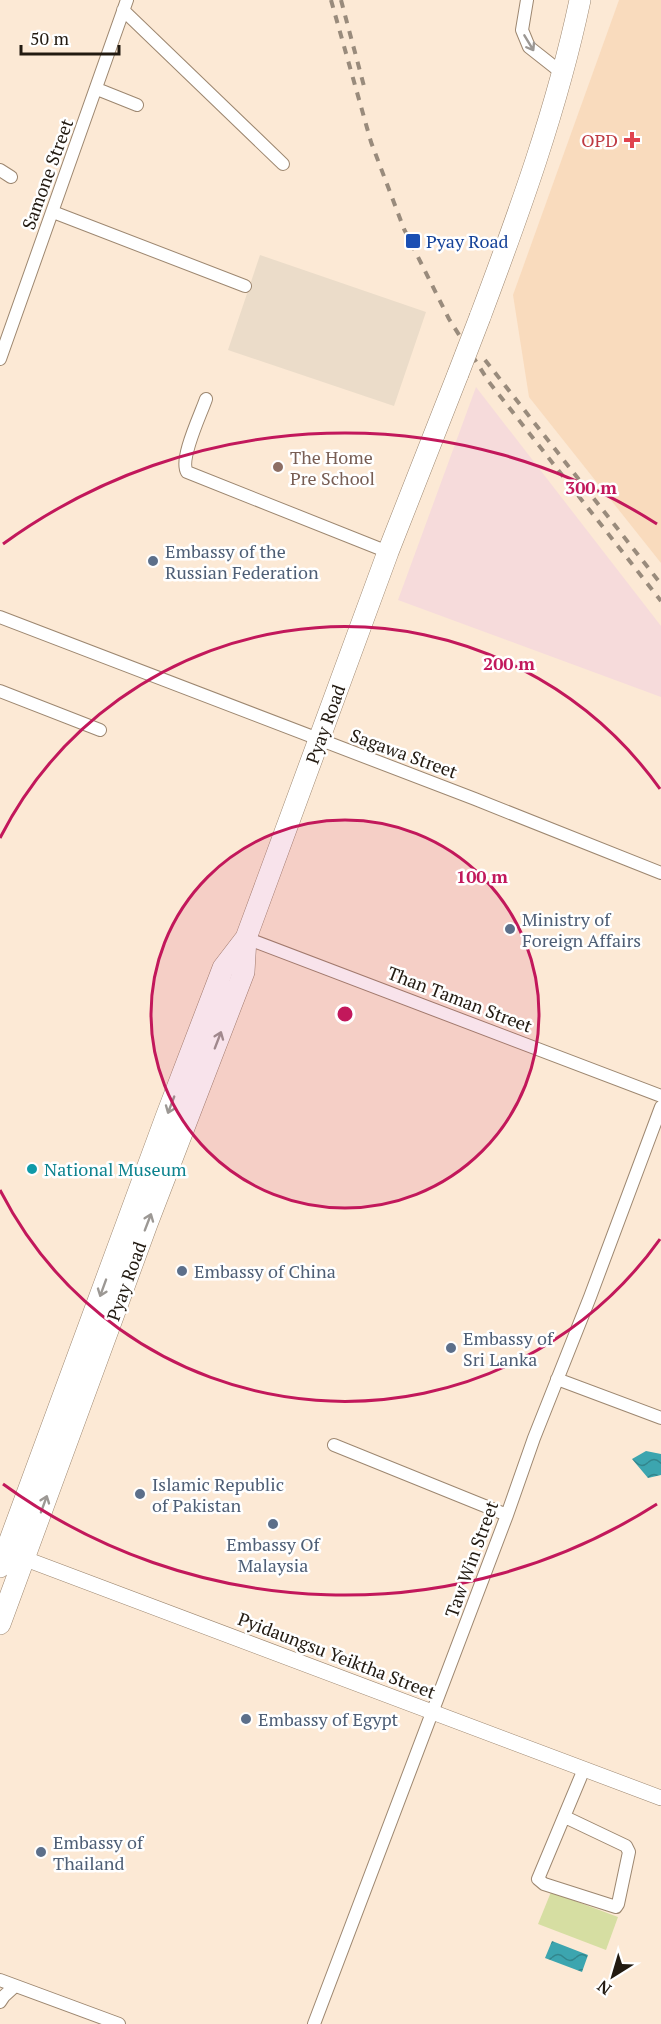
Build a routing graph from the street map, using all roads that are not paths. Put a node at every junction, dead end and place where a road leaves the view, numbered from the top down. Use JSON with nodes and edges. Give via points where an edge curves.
{"nodes":[{"id":1,"x":527,"y":0,"type":"edge"},
{"id":2,"x":580,"y":0,"type":"edge"},
{"id":3,"x":593,"y":0,"type":"edge"},
{"id":4,"x":125,"y":5,"type":"edge"},
{"id":5,"x":575,"y":23,"type":"junction"},
{"id":6,"x":562,"y":73,"type":"junction"},
{"id":7,"x":97,"y":89,"type":"junction"},
{"id":8,"x":137,"y":105,"type":"dead end"},
{"id":9,"x":283,"y":164,"type":"dead end"},
{"id":10,"x":0,"y":170,"type":"edge"},
{"id":11,"x":11,"y":177,"type":"dead end"},
{"id":12,"x":53,"y":212,"type":"junction"},
{"id":13,"x":245,"y":286,"type":"dead end"},
{"id":14,"x":0,"y":359,"type":"edge"},
{"id":15,"x":206,"y":399,"type":"dead end"},
{"id":16,"x":388,"y":552,"type":"junction"},
{"id":17,"x":0,"y":617,"type":"edge"},
{"id":18,"x":0,"y":691,"type":"edge"},
{"id":19,"x":100,"y":730,"type":"dead end"},
{"id":20,"x":320,"y":741,"type":"junction"},
{"id":21,"x":661,"y":873,"type":"edge"},
{"id":22,"x":246,"y":938,"type":"junction"},
{"id":23,"x":661,"y":1096,"type":"edge"},
{"id":24,"x":661,"y":1107,"type":"edge"},
{"id":25,"x":556,"y":1379,"type":"junction"},
{"id":26,"x":661,"y":1418,"type":"edge"},
{"id":27,"x":334,"y":1445,"type":"dead end"},
{"id":28,"x":507,"y":1515,"type":"junction"},
{"id":29,"x":7,"y":1556,"type":"edge"},
{"id":30,"x":0,"y":1624,"type":"edge"},
{"id":31,"x":433,"y":1712,"type":"junction"},
{"id":32,"x":584,"y":1769,"type":"junction"},
{"id":33,"x":661,"y":1798,"type":"edge"},
{"id":34,"x":564,"y":1817,"type":"junction"},
{"id":35,"x":0,"y":1980,"type":"edge"},
{"id":36,"x":15,"y":1986,"type":"junction"},
{"id":37,"x":0,"y":2002,"type":"edge"},
{"id":38,"x":119,"y":2024,"type":"edge"},
{"id":39,"x":314,"y":2024,"type":"edge"}],
"edges":[{"from":1,"to":6,"type":"street","one_way":true,"via":[[522,30],[529,46]]},
{"from":2,"to":5,"type":"highway","name":"Pyay Road"},
{"from":3,"to":5,"type":"highway"},
{"from":4,"to":7,"type":"street","name":"Samone Street"},
{"from":4,"to":9,"type":"street"},
{"from":5,"to":6,"type":"highway","name":"Pyay Road"},
{"from":6,"to":16,"type":"highway","name":"Pyay Road","bridge":true,"via":[[531,177]]},
{"from":7,"to":8,"type":"street"},
{"from":7,"to":12,"type":"street","name":"Samone Street"},
{"from":10,"to":11,"type":"street"},
{"from":12,"to":13,"type":"street"},
{"from":12,"to":14,"type":"street","name":"Samone Street"},
{"from":15,"to":16,"type":"street","via":[[185,457],[186,472]]},
{"from":16,"to":20,"type":"highway","name":"Pyay Road"},
{"from":17,"to":20,"type":"street","name":"Sagawa Street"},
{"from":18,"to":19,"type":"street"},
{"from":20,"to":21,"type":"street","name":"Sagawa Street"},
{"from":20,"to":22,"type":"highway","name":"Pyay Road"},
{"from":22,"to":23,"type":"street","name":"Than Taman Street"},
{"from":22,"to":29,"type":"highway","name":"Pyay Road","via":[[244,972],[147,1224]]},
{"from":24,"to":25,"type":"street","name":"Taw Win Street"},
{"from":25,"to":26,"type":"street"},
{"from":25,"to":28,"type":"street","name":"Taw Win Street"},
{"from":27,"to":28,"type":"street"},
{"from":28,"to":31,"type":"street","name":"Taw Win Street"},
{"from":29,"to":30,"type":"highway","name":"Pyay Road"},
{"from":29,"to":31,"type":"street","name":"Pyidaungsu Yeiktha Street"},
{"from":31,"to":32,"type":"street","name":"Pyidaungsu Yeiktha Street"},
{"from":31,"to":39,"type":"street","name":"Taw Win Street"},
{"from":32,"to":33,"type":"street","name":"Pyidaungsu Yeiktha Street"},
{"from":32,"to":34,"type":"street"},
{"from":34,"to":34,"type":"street","via":[[626,1846],[629,1852],[616,1907],[538,1879]]},
{"from":35,"to":36,"type":"street"},
{"from":36,"to":37,"type":"street"},
{"from":36,"to":38,"type":"street"}]}
